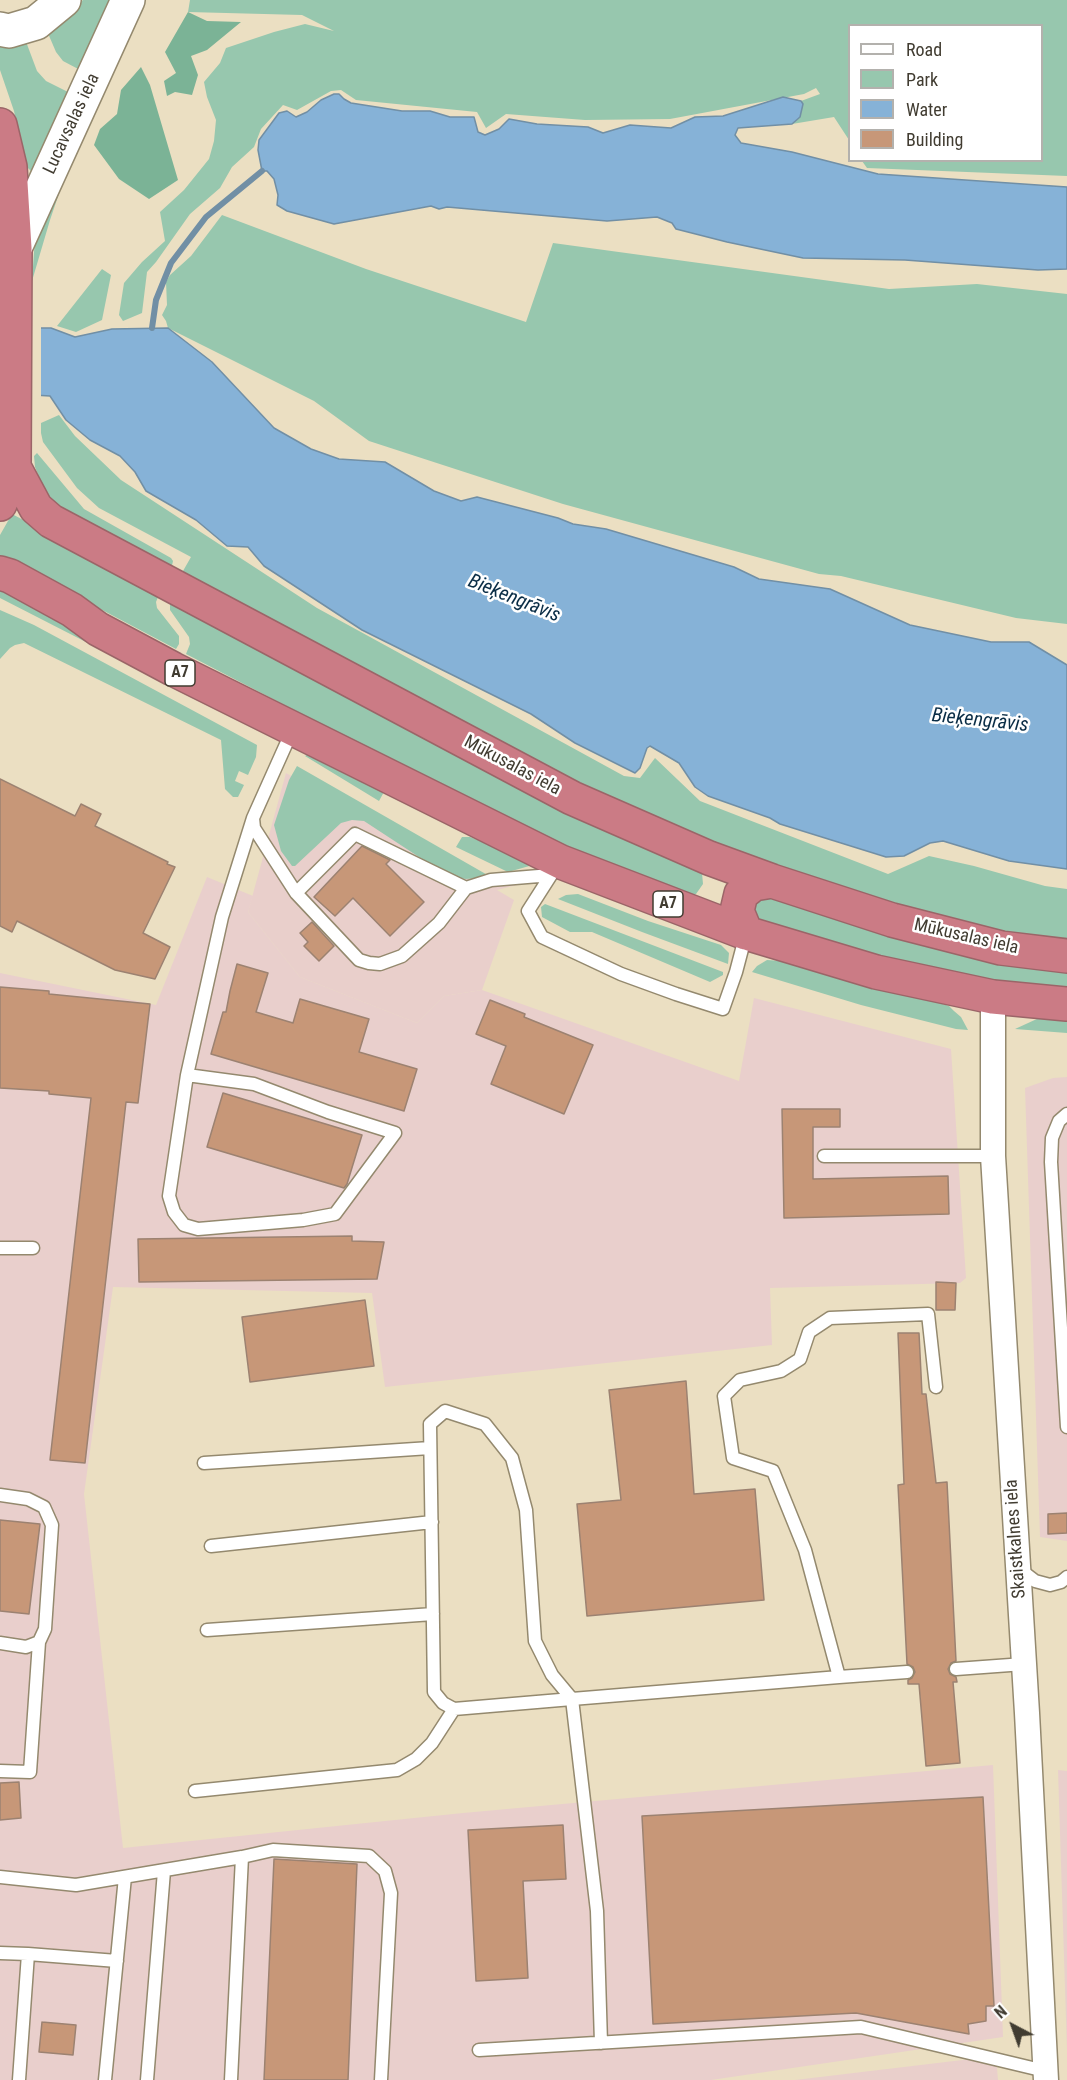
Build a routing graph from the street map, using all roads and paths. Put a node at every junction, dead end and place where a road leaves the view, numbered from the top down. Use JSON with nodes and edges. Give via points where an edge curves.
{"nodes":[{"id":1,"x":64,"y":0,"type":"edge"},
{"id":2,"x":128,"y":0,"type":"edge"},
{"id":3,"x":0,"y":29,"type":"edge"},
{"id":4,"x":0,"y":125,"type":"edge"},
{"id":5,"x":15,"y":248,"type":"junction"},
{"id":6,"x":14,"y":467,"type":"junction"},
{"id":7,"x":0,"y":504,"type":"edge"},
{"id":8,"x":0,"y":573,"type":"edge"},
{"id":9,"x":293,"y":730,"type":"junction"},
{"id":10,"x":253,"y":818,"type":"junction"},
{"id":11,"x":556,"y":868,"type":"junction"},
{"id":12,"x":772,"y":881,"type":"junction"},
{"id":13,"x":466,"y":888,"type":"junction"},
{"id":14,"x":296,"y":893,"type":"junction"},
{"id":15,"x":746,"y":933,"type":"junction"},
{"id":16,"x":1067,"y":956,"type":"edge"},
{"id":17,"x":993,"y":997,"type":"junction"},
{"id":18,"x":1067,"y":1004,"type":"edge"},
{"id":19,"x":187,"y":1075,"type":"junction"},
{"id":20,"x":1067,"y":1114,"type":"edge"},
{"id":21,"x":824,"y":1156,"type":"dead end"},
{"id":22,"x":993,"y":1156,"type":"junction"},
{"id":23,"x":0,"y":1248,"type":"edge"},
{"id":24,"x":33,"y":1248,"type":"dead end"},
{"id":25,"x":936,"y":1387,"type":"dead end"},
{"id":26,"x":1067,"y":1427,"type":"edge"},
{"id":27,"x":430,"y":1448,"type":"junction"},
{"id":28,"x":204,"y":1463,"type":"dead end"},
{"id":29,"x":0,"y":1495,"type":"edge"},
{"id":30,"x":432,"y":1522,"type":"junction"},
{"id":31,"x":211,"y":1546,"type":"dead end"},
{"id":32,"x":1018,"y":1567,"type":"junction"},
{"id":33,"x":1067,"y":1577,"type":"edge"},
{"id":34,"x":433,"y":1614,"type":"junction"},
{"id":35,"x":207,"y":1630,"type":"dead end"},
{"id":36,"x":39,"y":1642,"type":"junction"},
{"id":37,"x":0,"y":1643,"type":"edge"},
{"id":38,"x":1024,"y":1664,"type":"junction"},
{"id":39,"x":956,"y":1669,"type":"dead end"},
{"id":40,"x":907,"y":1672,"type":"dead end"},
{"id":41,"x":839,"y":1677,"type":"junction"},
{"id":42,"x":572,"y":1699,"type":"junction"},
{"id":43,"x":454,"y":1709,"type":"junction"},
{"id":44,"x":0,"y":1771,"type":"edge"},
{"id":45,"x":195,"y":1791,"type":"dead end"},
{"id":46,"x":242,"y":1857,"type":"junction"},
{"id":47,"x":164,"y":1870,"type":"junction"},
{"id":48,"x":0,"y":1877,"type":"edge"},
{"id":49,"x":125,"y":1877,"type":"junction"},
{"id":50,"x":0,"y":1953,"type":"edge"},
{"id":51,"x":28,"y":1954,"type":"junction"},
{"id":52,"x":117,"y":1961,"type":"junction"},
{"id":53,"x":601,"y":2043,"type":"junction"},
{"id":54,"x":480,"y":2049,"type":"dead end"},
{"id":55,"x":1046,"y":2075,"type":"edge"},
{"id":56,"x":19,"y":2080,"type":"edge"},
{"id":57,"x":105,"y":2080,"type":"edge"},
{"id":58,"x":147,"y":2080,"type":"edge"},
{"id":59,"x":231,"y":2080,"type":"edge"},
{"id":60,"x":381,"y":2080,"type":"edge"}],
"edges":[{"from":1,"to":3,"type":"street","via":[[36,23],[9,32]]},
{"from":2,"to":5,"type":"street","name":"Lucavsalas iela"},
{"from":4,"to":5,"type":"highway","name":"Mūkusalas iela","via":[[10,167]]},
{"from":5,"to":6,"type":"highway","name":"Mūkusalas iela"},
{"from":6,"to":7,"type":"highway","name":"Mūkusalas iela"},
{"from":6,"to":12,"type":"highway","name":"Mūkusalas iela","via":[[36,508],[51,521],[572,798]]},
{"from":8,"to":9,"type":"highway","number":"A7","via":[[72,610],[98,629]]},
{"from":9,"to":10,"type":"lane"},
{"from":9,"to":11,"type":"highway","number":"A7"},
{"from":10,"to":14,"type":"lane","via":[[254,828]]},
{"from":10,"to":19,"type":"lane","via":[[222,917]]},
{"from":11,"to":13,"type":"lane"},
{"from":11,"to":15,"type":"highway","number":"A7"},
{"from":11,"to":15,"type":"lane","via":[[528,911],[543,937],[621,974],[676,994],[723,1009]]},
{"from":12,"to":15,"type":"highway","via":[[754,884],[741,894],[737,911]]},
{"from":12,"to":16,"type":"highway","name":"Mūkusalas iela","via":[[892,920],[1001,948]]},
{"from":13,"to":14,"type":"lane","via":[[355,834]]},
{"from":13,"to":14,"type":"lane","via":[[418,943],[402,956],[380,964],[359,960]]},
{"from":15,"to":17,"type":"highway","number":"A7","via":[[876,972]]},
{"from":17,"to":18,"type":"highway","number":"A7"},
{"from":17,"to":22,"type":"street","name":"Skaistkalnes iela"},
{"from":19,"to":19,"type":"lane","via":[[169,1196],[184,1225],[198,1229],[335,1214],[395,1133],[254,1084]]},
{"from":20,"to":26,"type":"lane","via":[[1059,1121],[1052,1138],[1051,1162]]},
{"from":21,"to":22,"type":"lane"},
{"from":22,"to":32,"type":"street","name":"Skaistkalnes iela"},
{"from":23,"to":24,"type":"lane"},
{"from":25,"to":41,"type":"lane","via":[[928,1314],[830,1318],[809,1332],[800,1359],[781,1371],[740,1380],[724,1396],[733,1458],[773,1471],[805,1550]]},
{"from":27,"to":28,"type":"lane"},
{"from":27,"to":30,"type":"lane"},
{"from":27,"to":42,"type":"lane","via":[[430,1424],[445,1411],[485,1424],[512,1458],[526,1510],[535,1641],[552,1675]]},
{"from":29,"to":36,"type":"lane","via":[[28,1498],[44,1507],[52,1525],[45,1629]]},
{"from":30,"to":31,"type":"lane"},
{"from":30,"to":34,"type":"lane"},
{"from":32,"to":33,"type":"lane","via":[[1035,1581],[1050,1585]]},
{"from":32,"to":38,"type":"street","name":"Skaistkalnes iela"},
{"from":34,"to":35,"type":"lane"},
{"from":34,"to":43,"type":"lane","via":[[434,1692]]},
{"from":36,"to":37,"type":"lane","via":[[26,1647]]},
{"from":36,"to":44,"type":"lane","via":[[30,1772]]},
{"from":38,"to":39,"type":"lane"},
{"from":38,"to":55,"type":"street","name":"Skaistkalnes iela"},
{"from":40,"to":41,"type":"lane"},
{"from":41,"to":42,"type":"lane"},
{"from":42,"to":43,"type":"lane"},
{"from":42,"to":53,"type":"lane","via":[[597,1911]]},
{"from":43,"to":45,"type":"lane","via":[[432,1743],[397,1770]]},
{"from":46,"to":47,"type":"lane"},
{"from":46,"to":59,"type":"lane"},
{"from":46,"to":60,"type":"lane","via":[[273,1850],[369,1856],[385,1871],[391,1893]]},
{"from":47,"to":49,"type":"lane"},
{"from":47,"to":58,"type":"lane"},
{"from":48,"to":49,"type":"lane","via":[[76,1885]]},
{"from":49,"to":52,"type":"lane"},
{"from":50,"to":51,"type":"lane"},
{"from":51,"to":52,"type":"lane"},
{"from":51,"to":56,"type":"lane"},
{"from":52,"to":57,"type":"lane"},
{"from":53,"to":54,"type":"lane"},
{"from":53,"to":55,"type":"lane","via":[[861,2028]]}]}
